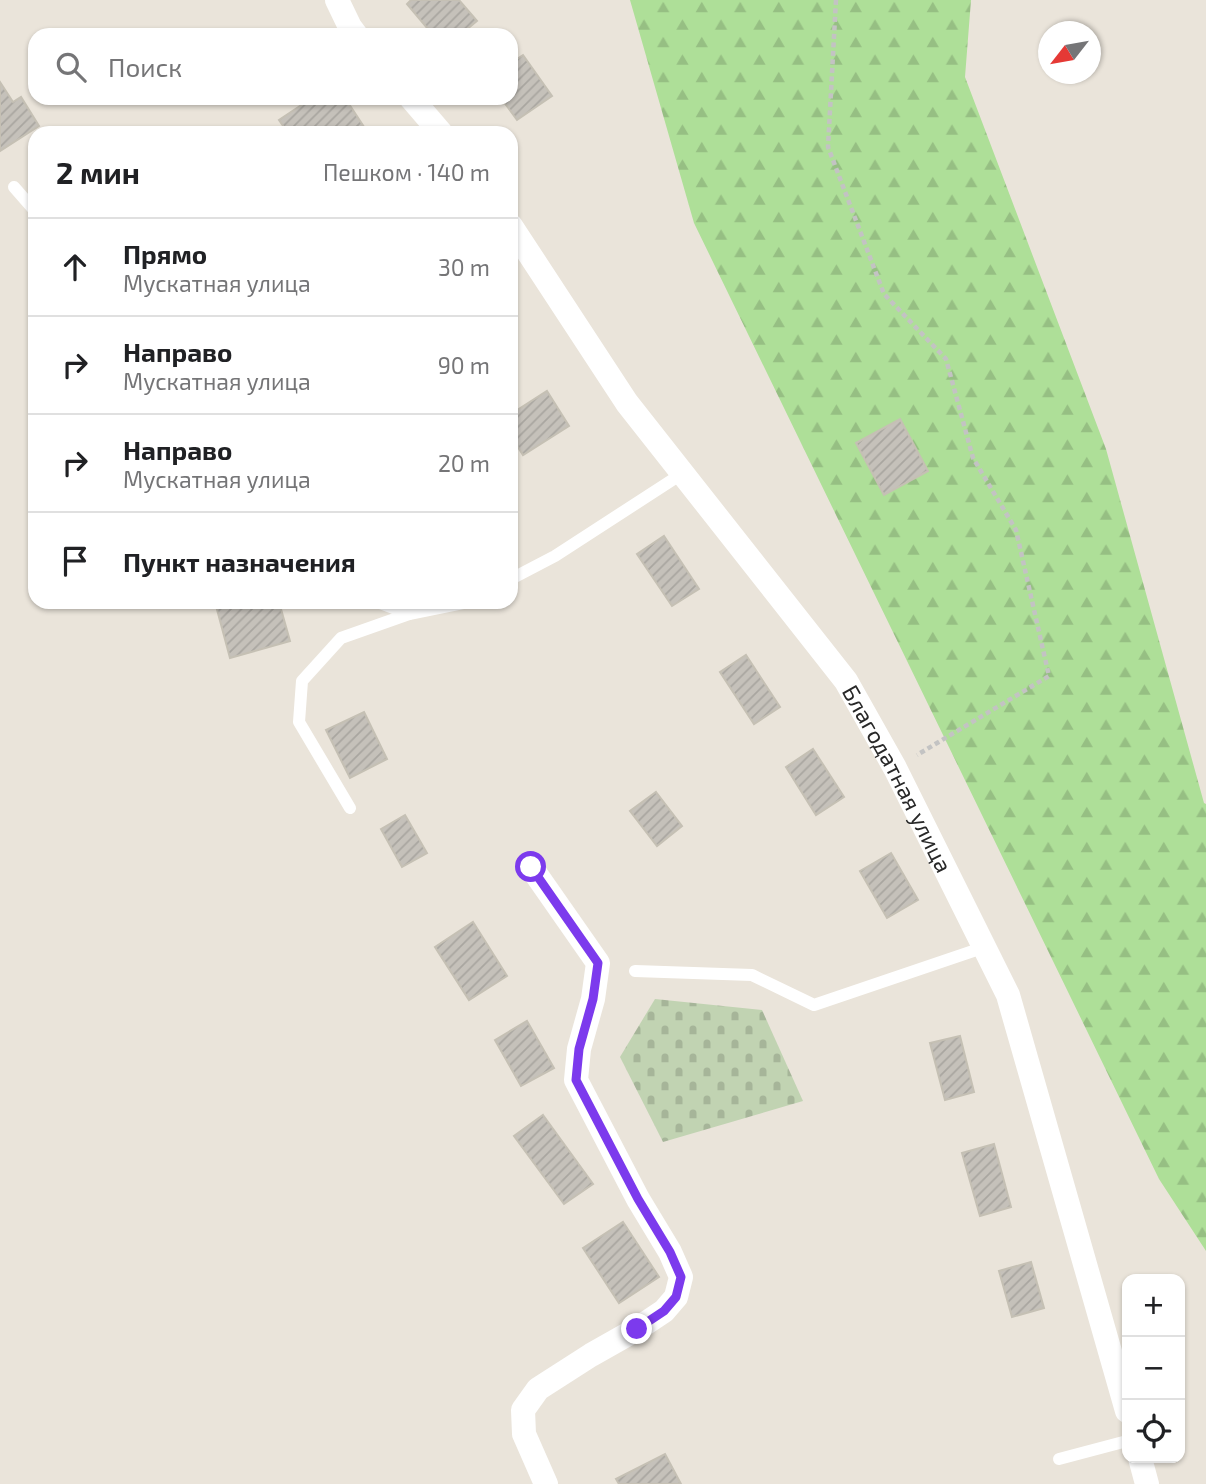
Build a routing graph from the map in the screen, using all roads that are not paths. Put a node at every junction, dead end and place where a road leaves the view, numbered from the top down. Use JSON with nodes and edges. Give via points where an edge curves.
{"nodes":[{"id":1,"x":337,"y":0,"type":"edge"},
{"id":2,"x":350,"y":28,"type":"edge"},
{"id":3,"x":417,"y":105,"type":"edge"},
{"id":4,"x":435,"y":126,"type":"edge"},
{"id":5,"x":14,"y":187,"type":"dead end"},
{"id":6,"x":28,"y":203,"type":"edge"},
{"id":7,"x":518,"y":237,"type":"edge"},
{"id":8,"x":683,"y":473,"type":"junction"},
{"id":9,"x":518,"y":575,"type":"edge"},
{"id":10,"x":396,"y":609,"type":"edge"},
{"id":11,"x":434,"y":609,"type":"edge"},
{"id":12,"x":409,"y":614,"type":"junction"},
{"id":13,"x":349,"y":808,"type":"dead end"},
{"id":14,"x":531,"y":867,"type":"dead end"},
{"id":15,"x":985,"y":947,"type":"junction"},
{"id":16,"x":635,"y":971,"type":"dead end"},
{"id":17,"x":1124,"y":1400,"type":"edge"},
{"id":18,"x":1122,"y":1442,"type":"edge"},
{"id":19,"x":1059,"y":1459,"type":"dead end"},
{"id":20,"x":1141,"y":1463,"type":"edge"},
{"id":21,"x":546,"y":1484,"type":"edge"},
{"id":22,"x":1147,"y":1484,"type":"edge"}],
"edges":[{"from":1,"to":2,"type":"street"},
{"from":3,"to":4,"type":"street"},
{"from":5,"to":6,"type":"lane"},
{"from":7,"to":8,"type":"street","name":"Благодатная улица","via":[[627,403]]},
{"from":8,"to":9,"type":"lane"},
{"from":8,"to":15,"type":"street","name":"Благодатная улица","via":[[846,681]]},
{"from":10,"to":12,"type":"lane"},
{"from":11,"to":12,"type":"lane"},
{"from":12,"to":13,"type":"lane","via":[[341,638],[302,681],[299,722]]},
{"from":14,"to":21,"type":"street","via":[[598,963],[576,1080],[681,1277],[676,1297],[664,1311],[538,1389],[523,1410],[524,1434]]},
{"from":15,"to":16,"type":"lane","via":[[814,1005],[751,975]]},
{"from":15,"to":17,"type":"street","name":"Благодатная улица","via":[[1008,995]]},
{"from":18,"to":19,"type":"lane"},
{"from":20,"to":22,"type":"street"}]}
